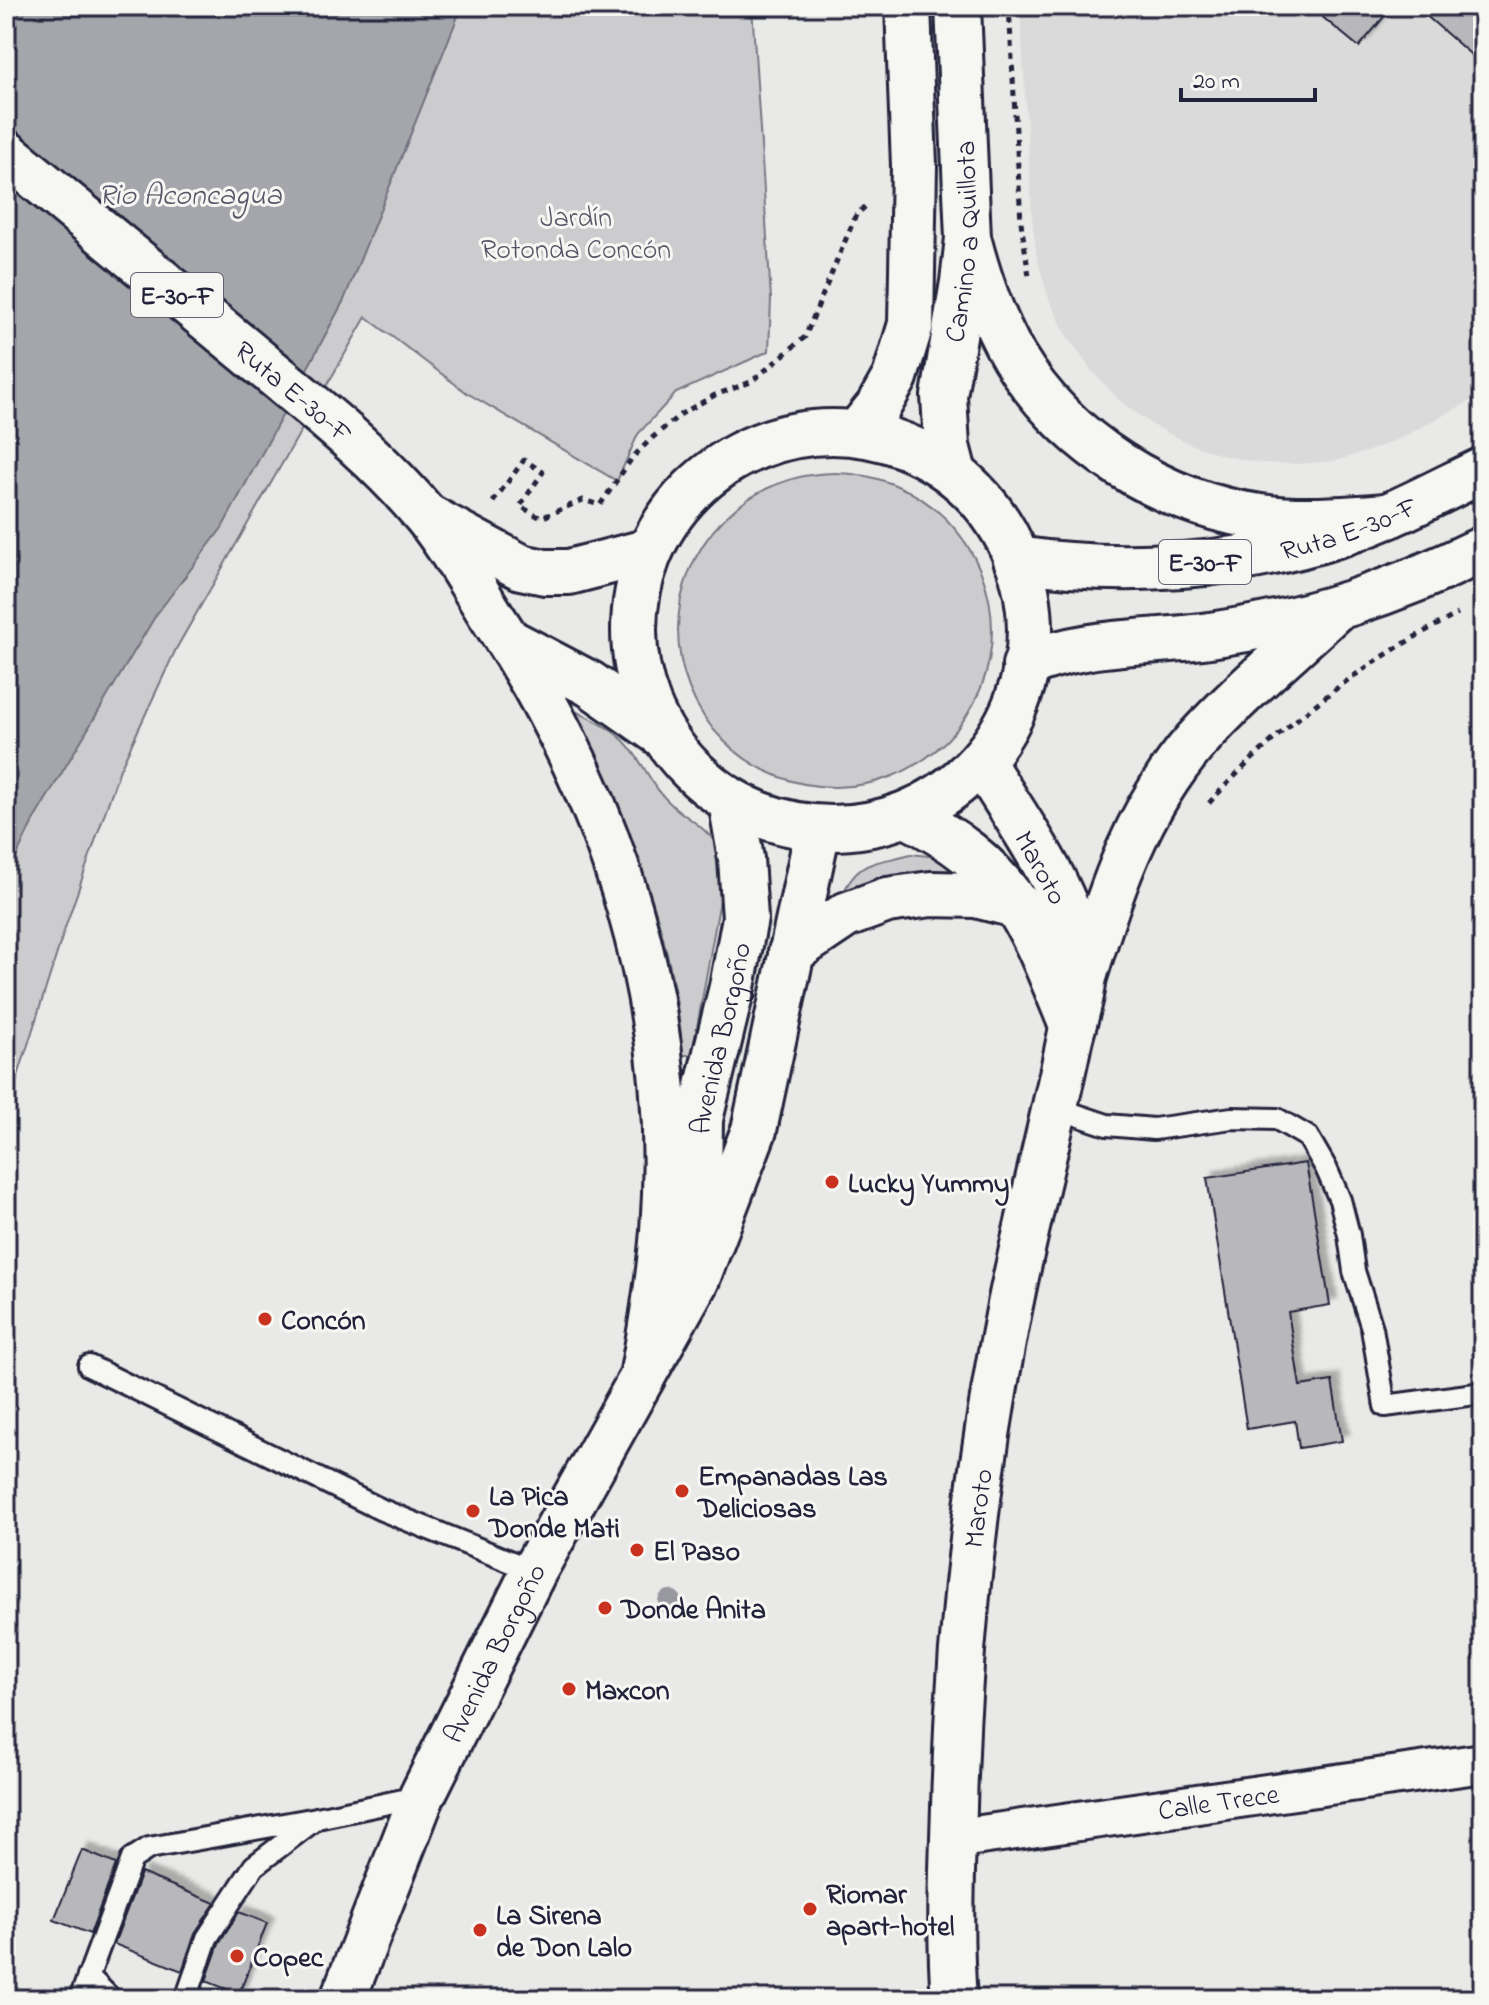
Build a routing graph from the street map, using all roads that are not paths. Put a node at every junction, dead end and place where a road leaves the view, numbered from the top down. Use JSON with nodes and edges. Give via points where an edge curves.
{"nodes":[{"id":1,"x":908,"y":6,"type":"edge"},
{"id":2,"x":958,"y":6,"type":"edge"},
{"id":3,"x":6,"y":153,"type":"edge"},
{"id":4,"x":968,"y":238,"type":"junction"},
{"id":5,"x":857,"y":433,"type":"junction"},
{"id":6,"x":1483,"y":470,"type":"edge"},
{"id":7,"x":954,"y":473,"type":"junction"},
{"id":8,"x":1388,"y":516,"type":"junction"},
{"id":9,"x":427,"y":517,"type":"junction"},
{"id":10,"x":1483,"y":549,"type":"edge"},
{"id":11,"x":650,"y":551,"type":"junction"},
{"id":12,"x":1016,"y":559,"type":"junction"},
{"id":13,"x":1335,"y":609,"type":"junction"},
{"id":14,"x":508,"y":641,"type":"junction"},
{"id":15,"x":1025,"y":665,"type":"junction"},
{"id":16,"x":665,"y":737,"type":"junction"},
{"id":17,"x":982,"y":762,"type":"junction"},
{"id":18,"x":731,"y":801,"type":"junction"},
{"id":19,"x":907,"y":815,"type":"junction"},
{"id":20,"x":818,"y":829,"type":"junction"},
{"id":21,"x":1019,"y":906,"type":"junction"},
{"id":22,"x":791,"y":952,"type":"junction"},
{"id":23,"x":1084,"y":977,"type":"junction"},
{"id":24,"x":1072,"y":1026,"type":"junction"},
{"id":25,"x":1056,"y":1108,"type":"junction"},
{"id":26,"x":697,"y":1279,"type":"junction"},
{"id":27,"x":89,"y":1366,"type":"dead end"},
{"id":28,"x":642,"y":1377,"type":"junction"},
{"id":29,"x":1483,"y":1393,"type":"edge"},
{"id":30,"x":534,"y":1571,"type":"junction"},
{"id":31,"x":1483,"y":1763,"type":"edge"},
{"id":32,"x":422,"y":1796,"type":"junction"},
{"id":33,"x":317,"y":1818,"type":"junction"},
{"id":34,"x":953,"y":1839,"type":"junction"},
{"id":35,"x":88,"y":1976,"type":"junction"},
{"id":36,"x":80,"y":1999,"type":"edge"},
{"id":37,"x":111,"y":1999,"type":"edge"},
{"id":38,"x":186,"y":1999,"type":"edge"},
{"id":39,"x":343,"y":1999,"type":"edge"},
{"id":40,"x":954,"y":1999,"type":"edge"}],
"edges":[{"from":1,"to":5,"type":"main road","name":"Camino a Quillota","via":[[914,166],[911,324],[895,377]]},
{"from":2,"to":4,"type":"main road","name":"Camino a Quillota"},
{"from":3,"to":9,"type":"main road","name":"Ruta E-30-F","number":"E-30-F","via":[[349,436]]},
{"from":4,"to":7,"type":"main road","name":"Camino a Quillota","via":[[944,396]]},
{"from":4,"to":8,"type":"main road","via":[[979,280],[1015,358],[1059,414],[1102,452],[1177,494],[1232,511],[1304,521]]},
{"from":5,"to":7,"type":"main road","number":"E-30-F","via":[[891,440]]},
{"from":5,"to":11,"type":"main road","number":"E-30-F","via":[[815,432],[775,439],[737,455],[676,509]]},
{"from":6,"to":8,"type":"main road","name":"Ruta E-30-F","number":"E-30-F"},
{"from":7,"to":12,"type":"main road","number":"E-30-F","via":[[981,499]]},
{"from":8,"to":12,"type":"main road","name":"Ruta E-30-F","number":"E-30-F","via":[[1298,547],[1199,563],[1101,567]]},
{"from":9,"to":11,"type":"main road","name":"Ruta E-30-F","number":"E-30-F","via":[[521,567],[545,572],[569,572]]},
{"from":9,"to":14,"type":"main road","name":"Ruta E-30-F","number":"E-30-F"},
{"from":10,"to":13,"type":"main road"},
{"from":11,"to":16,"type":"main road","number":"E-30-F","via":[[640,582],[634,646],[650,709]]},
{"from":12,"to":15,"type":"main road","number":"E-30-F","via":[[1029,603]]},
{"from":13,"to":15,"type":"main road","via":[[1210,635],[1095,644]]},
{"from":13,"to":23,"type":"main road","via":[[1227,708],[1166,781],[1115,879]]},
{"from":14,"to":16,"type":"main road","name":"Ruta E-30-F","number":"E-30-F","via":[[590,684]]},
{"from":14,"to":28,"type":"main road","via":[[584,780],[613,854],[652,1004],[662,1078],[664,1184],[655,1304]]},
{"from":15,"to":17,"type":"main road","number":"E-30-F","via":[[1014,711]]},
{"from":16,"to":18,"type":"main road","number":"E-30-F","via":[[694,773]]},
{"from":17,"to":19,"type":"main road","number":"E-30-F","via":[[960,784]]},
{"from":17,"to":23,"type":"main road","name":"Maroto","via":[[1058,885]]},
{"from":18,"to":20,"type":"main road","number":"E-30-F","via":[[773,820]]},
{"from":18,"to":26,"type":"main road","name":"Avenida Borgoño","via":[[745,918],[700,1119]]},
{"from":19,"to":20,"type":"main road","number":"E-30-F","via":[[865,827]]},
{"from":19,"to":21,"type":"main road","name":"Maroto","via":[[970,852]]},
{"from":20,"to":22,"type":"main road","name":"Avenida Borgoño"},
{"from":21,"to":22,"type":"main road","via":[[976,895],[887,900],[846,915]]},
{"from":21,"to":24,"type":"main road","name":"Maroto"},
{"from":22,"to":26,"type":"main road","name":"Avenida Borgoño","via":[[754,1130]]},
{"from":23,"to":24,"type":"main road","name":"Maroto"},
{"from":24,"to":25,"type":"main road","name":"Maroto"},
{"from":25,"to":29,"type":"lane","via":[[1107,1125],[1154,1129],[1232,1118],[1277,1119],[1308,1137],[1340,1200],[1385,1406]]},
{"from":25,"to":34,"type":"main road","name":"Maroto","via":[[1002,1343],[982,1471],[958,1698]]},
{"from":26,"to":28,"type":"main road","name":"Avenida Borgoño"},
{"from":27,"to":30,"type":"lane","via":[[382,1510]]},
{"from":28,"to":30,"type":"main road","name":"Avenida Borgoño"},
{"from":30,"to":32,"type":"main road","name":"Avenida Borgoño"},
{"from":31,"to":34,"type":"street","name":"Calle Trece"},
{"from":32,"to":33,"type":"lane"},
{"from":32,"to":39,"type":"main road","name":"Avenida Borgoño"},
{"from":33,"to":35,"type":"lane","via":[[149,1848],[132,1859]]},
{"from":33,"to":38,"type":"lane","via":[[254,1866],[207,1938]]},
{"from":34,"to":40,"type":"main road","name":"Maroto"},
{"from":35,"to":36,"type":"lane"},
{"from":35,"to":37,"type":"lane"}]}
